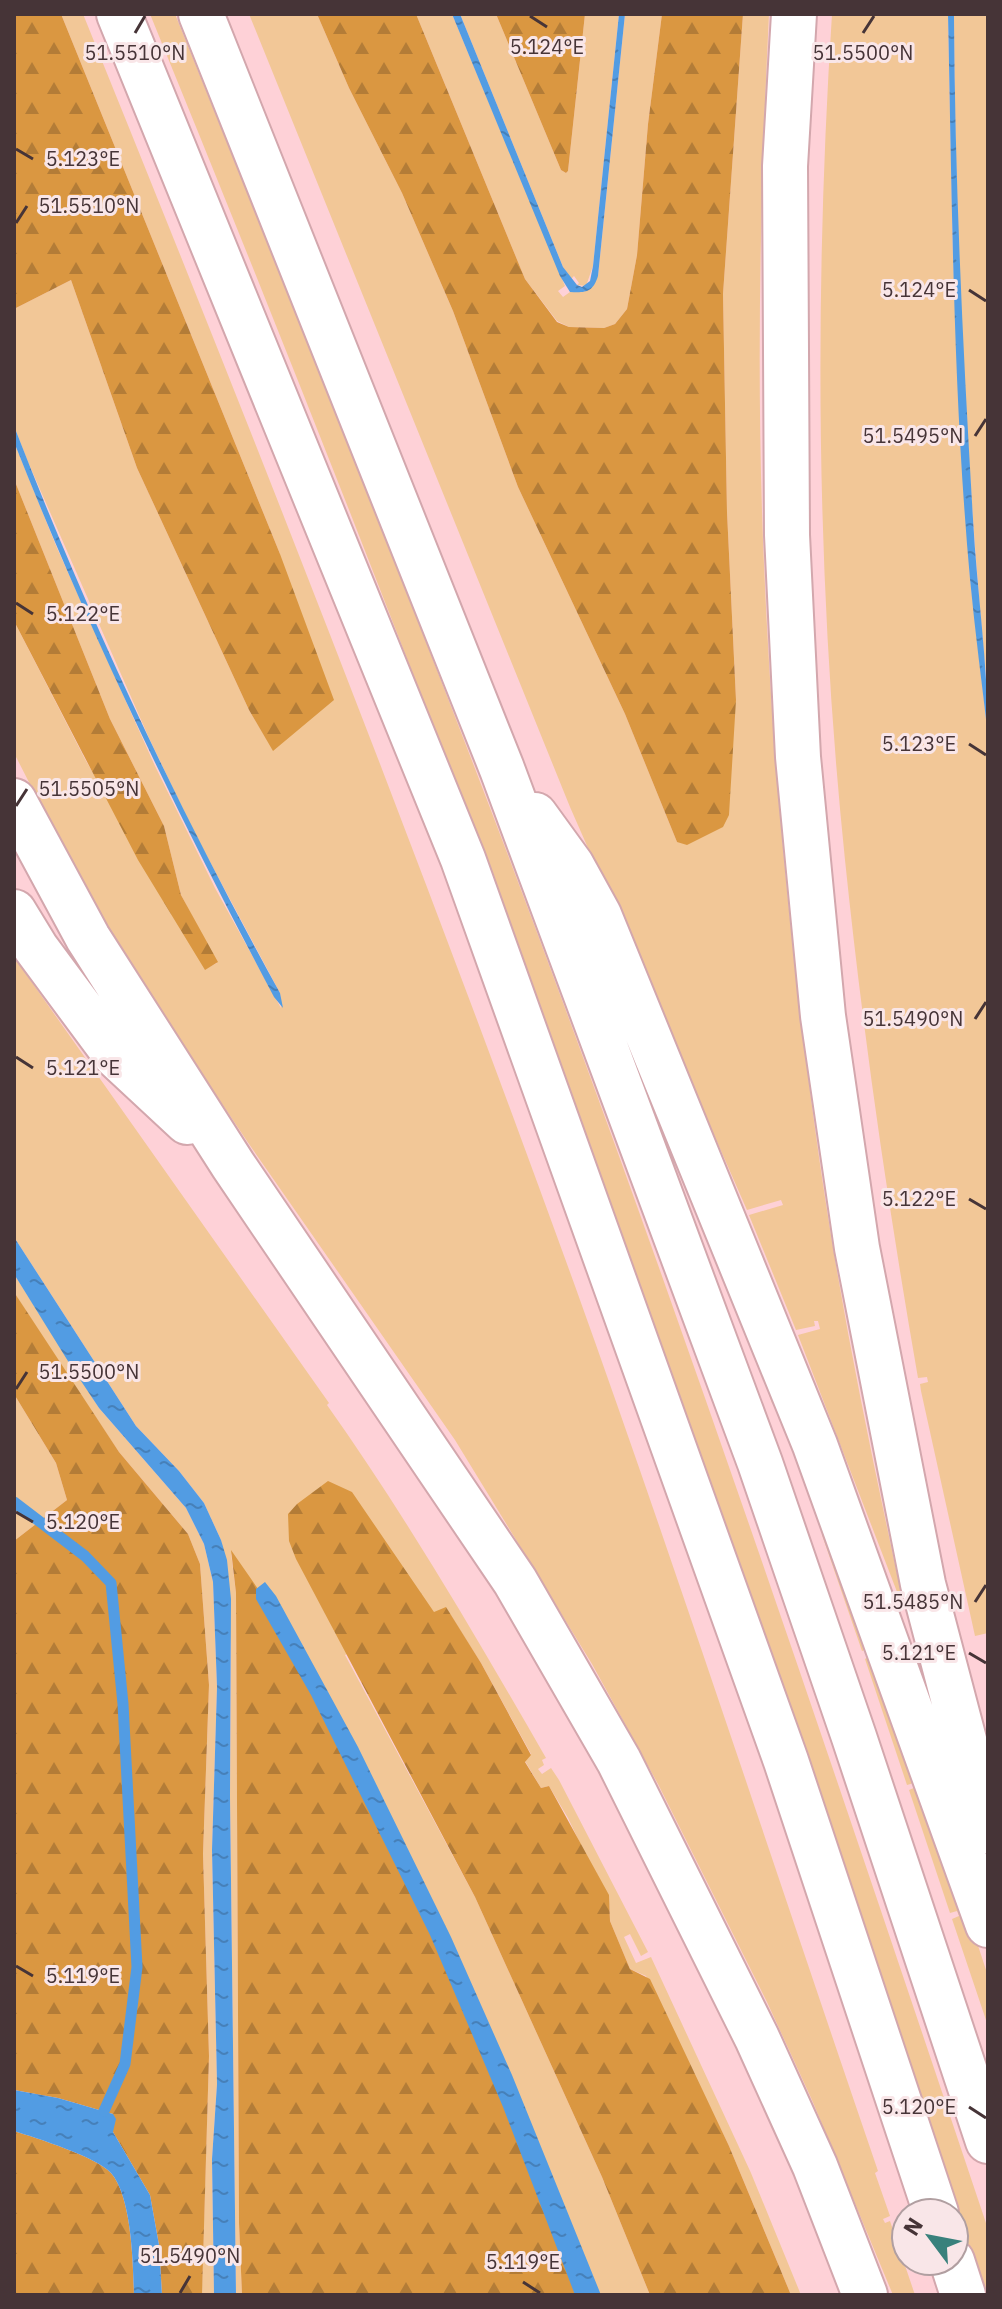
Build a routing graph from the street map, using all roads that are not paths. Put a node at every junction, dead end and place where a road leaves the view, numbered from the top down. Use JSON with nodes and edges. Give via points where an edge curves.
{"nodes":[{"id":1,"x":119,"y":14,"type":"edge"},
{"id":2,"x":201,"y":14,"type":"edge"},
{"id":3,"x":794,"y":14,"type":"edge"},
{"id":4,"x":502,"y":769,"type":"junction"},
{"id":5,"x":14,"y":801,"type":"edge"},
{"id":6,"x":14,"y":912,"type":"edge"},
{"id":7,"x":233,"y":1165,"type":"junction"},
{"id":8,"x":988,"y":1831,"type":"edge"},
{"id":9,"x":988,"y":1925,"type":"edge"},
{"id":10,"x":988,"y":2141,"type":"edge"},
{"id":11,"x":931,"y":2197,"type":"edge"},
{"id":12,"x":865,"y":2295,"type":"edge"}],
"edges":[{"from":1,"to":11,"type":"highway","via":[[463,859],[786,1761]]},
{"from":2,"to":4,"type":"highway"},
{"from":3,"to":8,"type":"highway","via":[[785,166],[787,535],[798,757],[823,1016],[857,1248],[923,1584]]},
{"from":4,"to":9,"type":"highway","via":[[572,866],[599,915],[815,1445]]},
{"from":4,"to":10,"type":"highway","via":[[760,1463]]},
{"from":5,"to":7,"type":"highway","via":[[88,938]]},
{"from":6,"to":7,"type":"highway","via":[[116,1056]]},
{"from":7,"to":12,"type":"highway","via":[[515,1581],[619,1761],[757,2038]]}]}
